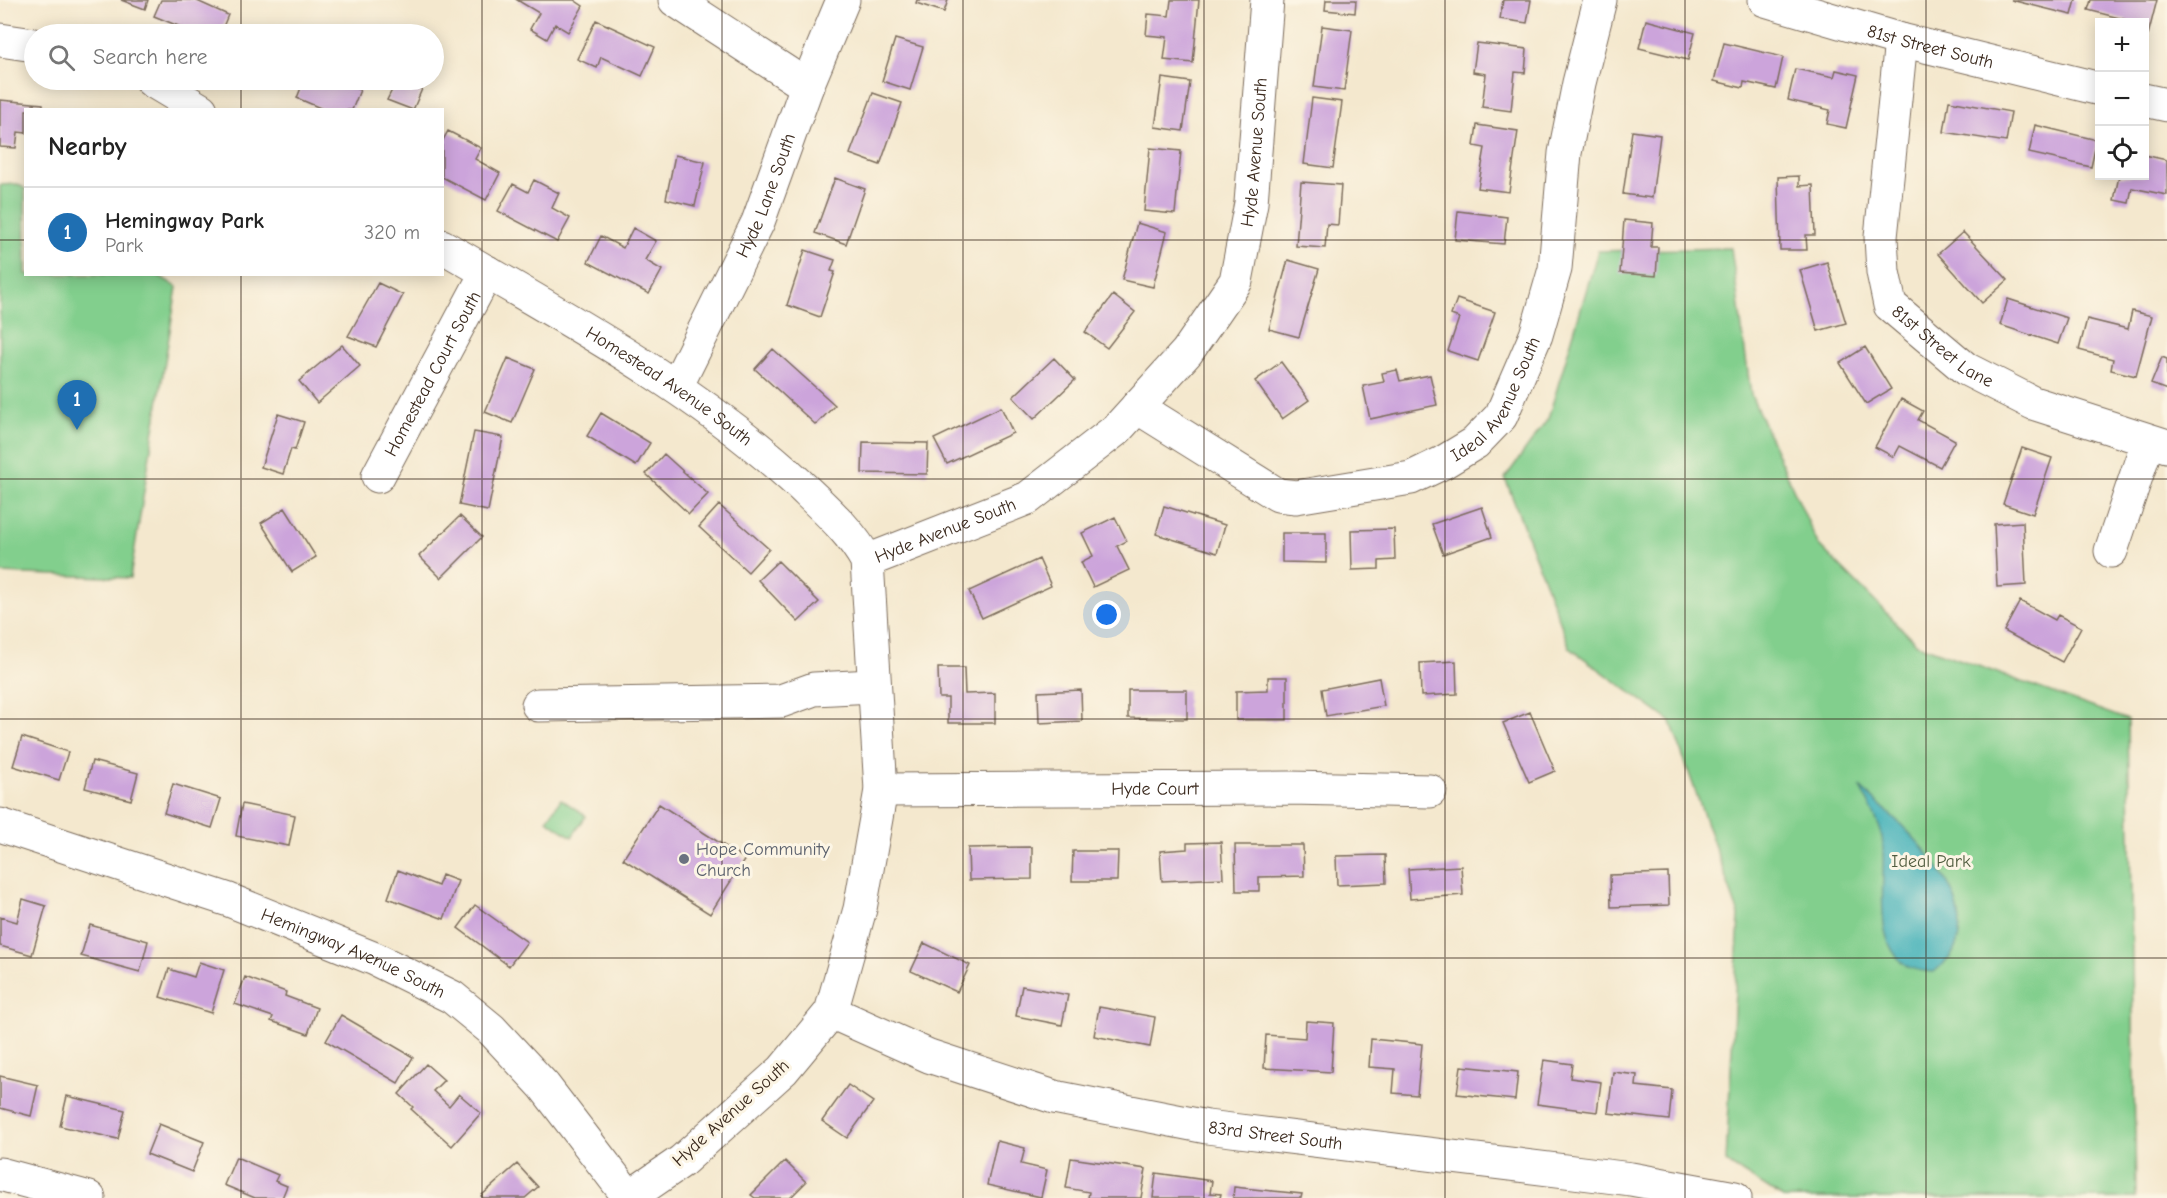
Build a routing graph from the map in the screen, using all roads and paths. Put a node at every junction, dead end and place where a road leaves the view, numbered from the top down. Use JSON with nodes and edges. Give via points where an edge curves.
{"nodes":[{"id":1,"x":675,"y":0,"type":"edge"},
{"id":2,"x":843,"y":0,"type":"edge"},
{"id":3,"x":1267,"y":0,"type":"edge"},
{"id":4,"x":1600,"y":0,"type":"edge"},
{"id":5,"x":1765,"y":0,"type":"edge"},
{"id":6,"x":0,"y":40,"type":"edge"},
{"id":7,"x":1901,"y":40,"type":"junction"},
{"id":8,"x":24,"y":44,"type":"edge"},
{"id":9,"x":807,"y":86,"type":"junction"},
{"id":10,"x":2095,"y":88,"type":"edge"},
{"id":11,"x":168,"y":90,"type":"edge"},
{"id":12,"x":2149,"y":101,"type":"edge"},
{"id":13,"x":2167,"y":105,"type":"edge"},
{"id":14,"x":198,"y":108,"type":"edge"},
{"id":15,"x":444,"y":247,"type":"edge"},
{"id":16,"x":487,"y":272,"type":"junction"},
{"id":17,"x":676,"y":387,"type":"junction"},
{"id":18,"x":1137,"y":407,"type":"junction"},
{"id":19,"x":2158,"y":443,"type":"edge"},
{"id":20,"x":378,"y":476,"type":"dead end"},
{"id":21,"x":2111,"y":551,"type":"dead end"},
{"id":22,"x":867,"y":561,"type":"junction"},
{"id":23,"x":873,"y":686,"type":"junction"},
{"id":24,"x":538,"y":705,"type":"dead end"},
{"id":25,"x":881,"y":790,"type":"junction"},
{"id":26,"x":1430,"y":790,"type":"dead end"},
{"id":27,"x":0,"y":825,"type":"edge"},
{"id":28,"x":831,"y":1012,"type":"junction"},
{"id":29,"x":0,"y":1174,"type":"edge"},
{"id":30,"x":89,"y":1198,"type":"edge"},
{"id":31,"x":628,"y":1198,"type":"edge"},
{"id":32,"x":1735,"y":1198,"type":"edge"}],
"edges":[{"from":1,"to":9,"type":"street"},
{"from":2,"to":9,"type":"street","name":"Hyde Lane South"},
{"from":3,"to":18,"type":"street","name":"Hyde Avenue South","via":[[1251,203],[1236,281],[1187,352]]},
{"from":4,"to":18,"type":"street","name":"Ideal Avenue South","via":[[1565,153],[1555,269],[1536,335],[1502,416],[1475,443],[1411,478],[1296,497],[1278,495]]},
{"from":5,"to":7,"type":"street","name":"81st Street South"},
{"from":6,"to":8,"type":"street"},
{"from":7,"to":10,"type":"street","name":"81st Street South"},
{"from":7,"to":19,"type":"street","name":"81st Street Lane","via":[[1881,237],[1890,305],[1966,369],[2034,403]]},
{"from":9,"to":17,"type":"street","name":"Hyde Lane South","via":[[758,222]]},
{"from":11,"to":14,"type":"street"},
{"from":12,"to":13,"type":"street"},
{"from":15,"to":16,"type":"street","name":"Homestead Avenue South"},
{"from":16,"to":17,"type":"street","name":"Homestead Avenue South"},
{"from":16,"to":20,"type":"street","name":"Homestead Court South"},
{"from":17,"to":22,"type":"street","name":"Homestead Avenue South","via":[[768,456],[824,507],[859,546]]},
{"from":18,"to":22,"type":"street","name":"Hyde Avenue South","via":[[1117,429],[1028,498]]},
{"from":19,"to":21,"type":"street","name":"81st Street Lane"},
{"from":22,"to":23,"type":"street","name":"Hyde Avenue South"},
{"from":23,"to":24,"type":"street","via":[[814,689],[781,701]]},
{"from":23,"to":25,"type":"street","name":"Hyde Avenue South"},
{"from":25,"to":26,"type":"street","name":"Hyde Court"},
{"from":25,"to":28,"type":"street","name":"Hyde Avenue South","via":[[860,909]]},
{"from":27,"to":31,"type":"street","name":"Hemingway Avenue South","via":[[229,900],[375,959],[452,997],[491,1029],[544,1086]]},
{"from":28,"to":31,"type":"street","name":"Hyde Avenue South","via":[[783,1070],[682,1161]]},
{"from":28,"to":32,"type":"street","name":"83rd Street South","via":[[929,1056],[1054,1097],[1207,1127],[1631,1179]]},
{"from":29,"to":30,"type":"street"}]}
